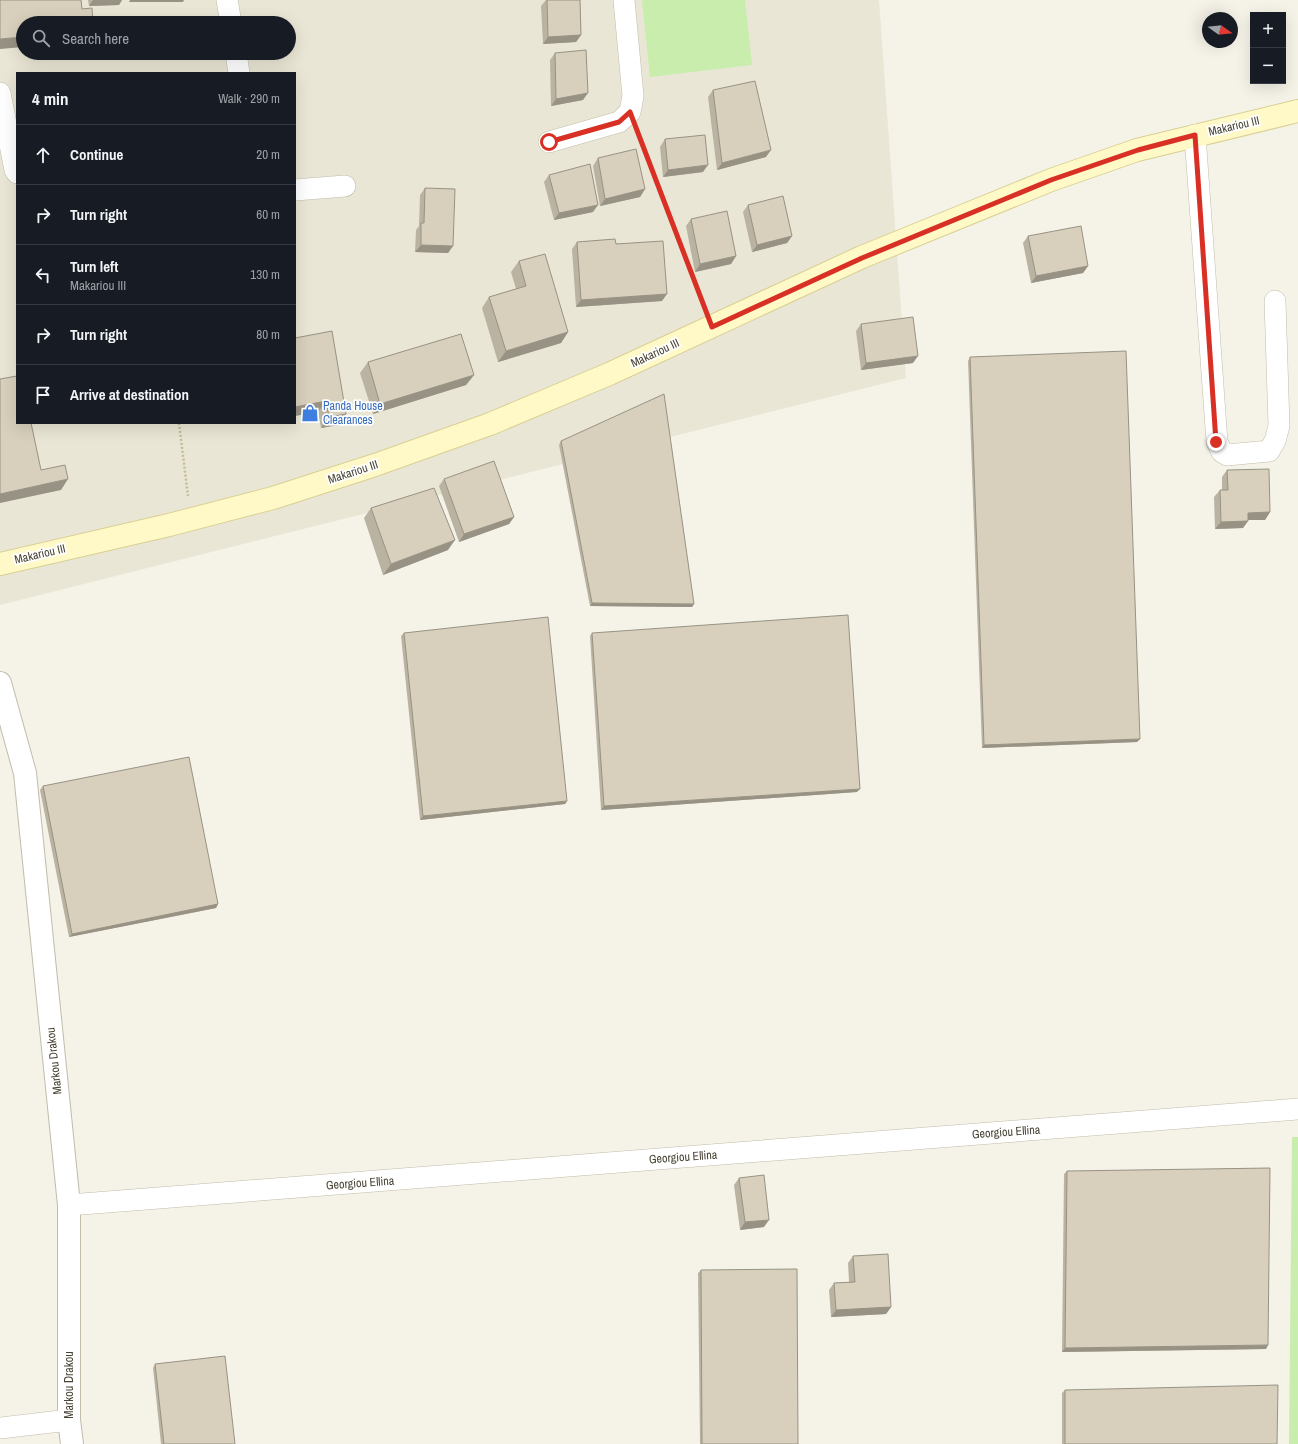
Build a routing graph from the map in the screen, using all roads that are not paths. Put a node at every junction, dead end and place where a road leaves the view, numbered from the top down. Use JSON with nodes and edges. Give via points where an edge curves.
{"nodes":[{"id":1,"x":227,"y":0,"type":"edge"},
{"id":2,"x":624,"y":0,"type":"edge"},
{"id":3,"x":230,"y":16,"type":"edge"},
{"id":4,"x":237,"y":60,"type":"edge"},
{"id":5,"x":240,"y":72,"type":"edge"},
{"id":6,"x":0,"y":93,"type":"edge"},
{"id":7,"x":1298,"y":111,"type":"edge"},
{"id":8,"x":1195,"y":135,"type":"junction"},
{"id":9,"x":549,"y":142,"type":"dead end"},
{"id":10,"x":16,"y":172,"type":"edge"},
{"id":11,"x":345,"y":186,"type":"dead end"},
{"id":12,"x":296,"y":190,"type":"edge"},
{"id":13,"x":1275,"y":301,"type":"dead end"},
{"id":14,"x":0,"y":564,"type":"edge"},
{"id":15,"x":0,"y":683,"type":"edge"},
{"id":16,"x":1298,"y":1109,"type":"edge"},
{"id":17,"x":69,"y":1206,"type":"junction"},
{"id":18,"x":69,"y":1420,"type":"junction"},
{"id":19,"x":0,"y":1428,"type":"edge"},
{"id":20,"x":72,"y":1444,"type":"edge"}],
"edges":[{"from":1,"to":3,"type":"street"},
{"from":2,"to":9,"type":"street","via":[[633,96],[630,112],[619,122]]},
{"from":4,"to":5,"type":"street"},
{"from":6,"to":10,"type":"street"},
{"from":7,"to":8,"type":"main road","name":"Makariou III"},
{"from":8,"to":13,"type":"street","via":[[1216,442],[1227,455],[1269,451],[1275,441],[1279,426]]},
{"from":8,"to":14,"type":"main road","name":"Makariou III","via":[[1138,150],[1051,180],[862,258],[610,374],[490,424],[273,498]]},
{"from":11,"to":12,"type":"street"},
{"from":15,"to":17,"type":"street","name":"Markou Drakou","via":[[25,773]]},
{"from":16,"to":17,"type":"street","name":"Georgiou Ellina"},
{"from":17,"to":18,"type":"street","name":"Markou Drakou"},
{"from":18,"to":19,"type":"street"},
{"from":18,"to":20,"type":"street","name":"Markou Drakou"}]}
